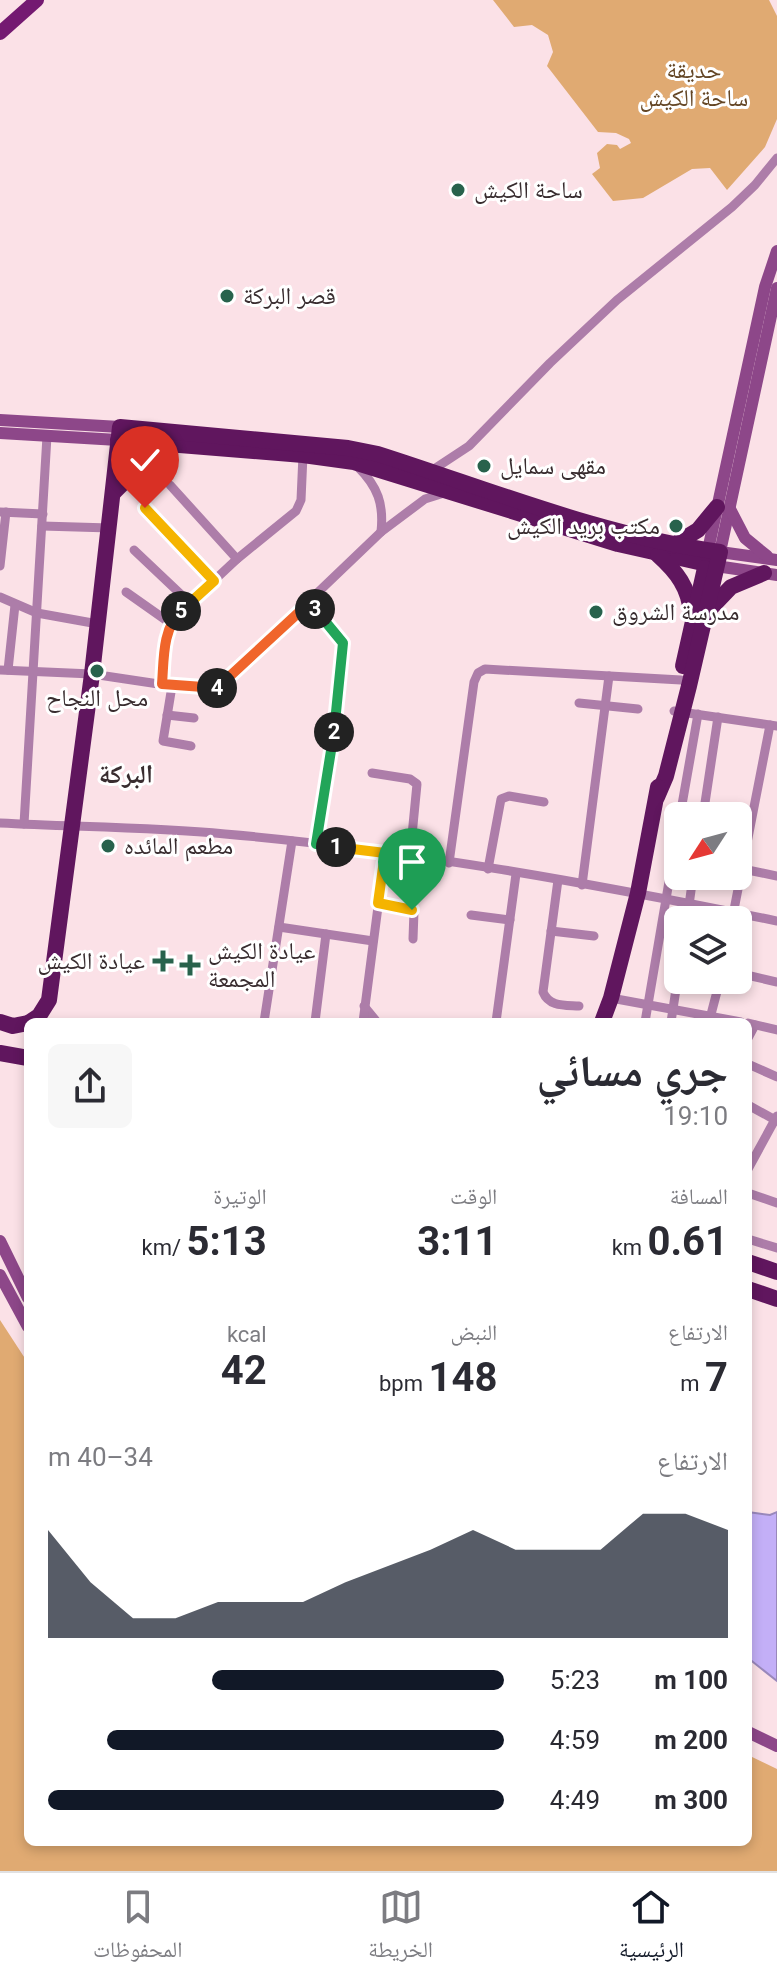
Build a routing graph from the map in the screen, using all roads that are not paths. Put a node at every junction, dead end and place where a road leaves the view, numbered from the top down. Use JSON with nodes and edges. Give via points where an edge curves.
{"nodes":[{"id":1,"x":37,"y":0,"type":"edge"},
{"id":2,"x":0,"y":33,"type":"edge"},
{"id":3,"x":777,"y":158,"type":"edge"},
{"id":4,"x":777,"y":251,"type":"edge"},
{"id":5,"x":777,"y":288,"type":"edge"},
{"id":6,"x":0,"y":420,"type":"edge"},
{"id":7,"x":0,"y":433,"type":"edge"},
{"id":8,"x":119,"y":433,"type":"junction"},
{"id":9,"x":47,"y":436,"type":"junction"},
{"id":10,"x":177,"y":445,"type":"junction"},
{"id":11,"x":303,"y":455,"type":"junction"},
{"id":12,"x":354,"y":462,"type":"junction"},
{"id":13,"x":431,"y":471,"type":"junction"},
{"id":14,"x":170,"y":485,"type":"dead end"},
{"id":15,"x":114,"y":492,"type":"junction"},
{"id":16,"x":448,"y":492,"type":"junction"},
{"id":17,"x":723,"y":507,"type":"junction"},
{"id":18,"x":145,"y":508,"type":"dead end"},
{"id":19,"x":3,"y":512,"type":"edge"},
{"id":20,"x":43,"y":514,"type":"junction"},
{"id":21,"x":42,"y":526,"type":"junction"},
{"id":22,"x":110,"y":528,"type":"junction"},
{"id":23,"x":381,"y":532,"type":"junction"},
{"id":24,"x":134,"y":550,"type":"dead end"},
{"id":25,"x":665,"y":550,"type":"junction"},
{"id":26,"x":712,"y":558,"type":"junction"},
{"id":27,"x":237,"y":559,"type":"junction"},
{"id":28,"x":0,"y":566,"type":"edge"},
{"id":29,"x":773,"y":567,"type":"edge"},
{"id":30,"x":214,"y":581,"type":"junction"},
{"id":31,"x":126,"y":592,"type":"dead end"},
{"id":32,"x":0,"y":597,"type":"edge"},
{"id":33,"x":190,"y":603,"type":"junction"},
{"id":34,"x":309,"y":603,"type":"junction"},
{"id":35,"x":15,"y":605,"type":"junction"},
{"id":36,"x":37,"y":613,"type":"junction"},
{"id":37,"x":698,"y":619,"type":"junction"},
{"id":38,"x":170,"y":623,"type":"junction"},
{"id":39,"x":98,"y":624,"type":"junction"},
{"id":40,"x":4,"y":670,"type":"edge"},
{"id":41,"x":33,"y":670,"type":"junction"},
{"id":42,"x":92,"y":674,"type":"junction"},
{"id":43,"x":609,"y":676,"type":"junction"},
{"id":44,"x":681,"y":680,"type":"junction"},
{"id":45,"x":167,"y":685,"type":"junction"},
{"id":46,"x":579,"y":703,"type":"dead end"},
{"id":47,"x":605,"y":705,"type":"junction"},
{"id":48,"x":638,"y":709,"type":"dead end"},
{"id":49,"x":685,"y":712,"type":"junction"},
{"id":50,"x":167,"y":715,"type":"junction"},
{"id":51,"x":718,"y":717,"type":"junction"},
{"id":52,"x":194,"y":718,"type":"dead end"},
{"id":53,"x":774,"y":725,"type":"edge"},
{"id":54,"x":191,"y":746,"type":"dead end"},
{"id":55,"x":372,"y":773,"type":"dead end"},
{"id":56,"x":544,"y":802,"type":"dead end"},
{"id":57,"x":681,"y":802,"type":"edge"},
{"id":58,"x":704,"y":802,"type":"edge"},
{"id":59,"x":0,"y":823,"type":"edge"},
{"id":60,"x":24,"y":824,"type":"junction"},
{"id":61,"x":752,"y":824,"type":"edge"},
{"id":62,"x":71,"y":826,"type":"junction"},
{"id":63,"x":292,"y":841,"type":"junction"},
{"id":64,"x":316,"y":844,"type":"junction"},
{"id":65,"x":385,"y":853,"type":"junction"},
{"id":66,"x":410,"y":856,"type":"junction"},
{"id":67,"x":449,"y":863,"type":"junction"},
{"id":68,"x":488,"y":869,"type":"junction"},
{"id":69,"x":752,"y":870,"type":"edge"},
{"id":70,"x":516,"y":874,"type":"junction"},
{"id":71,"x":777,"y":876,"type":"edge"},
{"id":72,"x":558,"y":880,"type":"junction"},
{"id":73,"x":582,"y":885,"type":"junction"},
{"id":74,"x":668,"y":890,"type":"edge"},
{"id":75,"x":691,"y":890,"type":"edge"},
{"id":76,"x":638,"y":893,"type":"junction"},
{"id":77,"x":666,"y":899,"type":"junction"},
{"id":78,"x":378,"y":903,"type":"junction"},
{"id":79,"x":690,"y":903,"type":"junction"},
{"id":80,"x":689,"y":906,"type":"edge"},
{"id":81,"x":700,"y":906,"type":"edge"},
{"id":82,"x":471,"y":915,"type":"dead end"},
{"id":83,"x":752,"y":918,"type":"edge"},
{"id":84,"x":510,"y":920,"type":"junction"},
{"id":85,"x":777,"y":921,"type":"edge"},
{"id":86,"x":279,"y":927,"type":"junction"},
{"id":87,"x":551,"y":931,"type":"junction"},
{"id":88,"x":326,"y":934,"type":"junction"},
{"id":89,"x":594,"y":936,"type":"dead end"},
{"id":90,"x":413,"y":939,"type":"dead end"},
{"id":91,"x":373,"y":941,"type":"junction"},
{"id":92,"x":752,"y":976,"type":"edge"},
{"id":93,"x":777,"y":982,"type":"edge"},
{"id":94,"x":675,"y":994,"type":"edge"},
{"id":95,"x":716,"y":994,"type":"edge"},
{"id":96,"x":611,"y":998,"type":"junction"},
{"id":97,"x":648,"y":1005,"type":"junction"},
{"id":98,"x":364,"y":1006,"type":"junction"},
{"id":99,"x":579,"y":1006,"type":"dead end"},
{"id":100,"x":673,"y":1010,"type":"junction"},
{"id":101,"x":36,"y":1018,"type":"edge"},
{"id":102,"x":265,"y":1018,"type":"edge"},
{"id":103,"x":316,"y":1018,"type":"edge"},
{"id":104,"x":363,"y":1018,"type":"edge"},
{"id":105,"x":374,"y":1018,"type":"edge"},
{"id":106,"x":497,"y":1018,"type":"edge"},
{"id":107,"x":604,"y":1018,"type":"edge"},
{"id":108,"x":646,"y":1018,"type":"edge"},
{"id":109,"x":672,"y":1018,"type":"edge"},
{"id":110,"x":706,"y":1018,"type":"edge"},
{"id":111,"x":710,"y":1018,"type":"edge"},
{"id":112,"x":0,"y":1022,"type":"edge"},
{"id":113,"x":24,"y":1023,"type":"edge"},
{"id":114,"x":752,"y":1024,"type":"edge"},
{"id":115,"x":777,"y":1030,"type":"edge"},
{"id":116,"x":0,"y":1053,"type":"edge"},
{"id":117,"x":24,"y":1057,"type":"edge"},
{"id":118,"x":752,"y":1066,"type":"edge"},
{"id":119,"x":777,"y":1077,"type":"edge"},
{"id":120,"x":752,"y":1107,"type":"edge"},
{"id":121,"x":776,"y":1119,"type":"edge"},
{"id":122,"x":752,"y":1162,"type":"edge"},
{"id":123,"x":752,"y":1194,"type":"edge"},
{"id":124,"x":777,"y":1203,"type":"edge"},
{"id":125,"x":752,"y":1240,"type":"edge"},
{"id":126,"x":0,"y":1241,"type":"edge"},
{"id":127,"x":777,"y":1248,"type":"edge"},
{"id":128,"x":752,"y":1263,"type":"edge"},
{"id":129,"x":777,"y":1272,"type":"edge"},
{"id":130,"x":0,"y":1275,"type":"edge"},
{"id":131,"x":24,"y":1290,"type":"edge"},
{"id":132,"x":752,"y":1290,"type":"edge"},
{"id":133,"x":777,"y":1299,"type":"edge"},
{"id":134,"x":24,"y":1320,"type":"edge"},
{"id":135,"x":752,"y":1734,"type":"edge"},
{"id":136,"x":777,"y":1746,"type":"edge"}],
"edges":[{"from":1,"to":2,"type":"main road"},
{"from":3,"to":13,"type":"street","via":[[732,207],[617,300],[469,446]]},
{"from":4,"to":17,"type":"main road","via":[[765,287]]},
{"from":5,"to":17,"type":"main road"},
{"from":6,"to":8,"type":"main road"},
{"from":7,"to":9,"type":"main road"},
{"from":8,"to":9,"type":"main road"},
{"from":8,"to":10,"type":"highway"},
{"from":8,"to":13,"type":"highway","via":[[316,443]]},
{"from":8,"to":15,"type":"highway"},
{"from":9,"to":20,"type":"street"},
{"from":10,"to":11,"type":"highway"},
{"from":10,"to":15,"type":"highway","via":[[137,469]]},
{"from":11,"to":12,"type":"highway"},
{"from":11,"to":27,"type":"street","via":[[296,511]]},
{"from":12,"to":16,"type":"highway"},
{"from":12,"to":23,"type":"street","via":[[380,497]]},
{"from":13,"to":25,"type":"highway"},
{"from":14,"to":27,"type":"street"},
{"from":15,"to":22,"type":"highway"},
{"from":16,"to":23,"type":"street","via":[[425,499]]},
{"from":16,"to":25,"type":"highway"},
{"from":17,"to":25,"type":"highway"},
{"from":17,"to":26,"type":"main road"},
{"from":17,"to":29,"type":"main road"},
{"from":18,"to":30,"type":"street"},
{"from":19,"to":20,"type":"street"},
{"from":19,"to":28,"type":"street"},
{"from":20,"to":21,"type":"street"},
{"from":21,"to":22,"type":"street"},
{"from":21,"to":36,"type":"street"},
{"from":22,"to":39,"type":"highway"},
{"from":23,"to":34,"type":"street"},
{"from":24,"to":33,"type":"street"},
{"from":25,"to":26,"type":"highway"},
{"from":25,"to":37,"type":"highway"},
{"from":26,"to":29,"type":"main road"},
{"from":26,"to":37,"type":"highway"},
{"from":27,"to":30,"type":"street"},
{"from":29,"to":37,"type":"highway","via":[[731,587]]},
{"from":30,"to":33,"type":"street"},
{"from":31,"to":38,"type":"street"},
{"from":32,"to":35,"type":"street"},
{"from":33,"to":38,"type":"street"},
{"from":34,"to":45,"type":"street","via":[[224,684],[213,689]]},
{"from":34,"to":64,"type":"street","via":[[339,635],[344,649]]},
{"from":35,"to":36,"type":"street"},
{"from":35,"to":40,"type":"street"},
{"from":36,"to":39,"type":"street"},
{"from":36,"to":41,"type":"street"},
{"from":37,"to":44,"type":"highway"},
{"from":37,"to":49,"type":"highway"},
{"from":38,"to":45,"type":"street"},
{"from":39,"to":42,"type":"highway"},
{"from":40,"to":41,"type":"street"},
{"from":41,"to":42,"type":"street"},
{"from":41,"to":60,"type":"street"},
{"from":42,"to":45,"type":"street"},
{"from":42,"to":62,"type":"highway"},
{"from":43,"to":44,"type":"street"},
{"from":43,"to":47,"type":"street"},
{"from":43,"to":67,"type":"street","via":[[485,669],[478,673]]},
{"from":44,"to":49,"type":"highway"},
{"from":45,"to":50,"type":"street"},
{"from":46,"to":47,"type":"street"},
{"from":47,"to":48,"type":"street"},
{"from":47,"to":73,"type":"street"},
{"from":49,"to":51,"type":"street"},
{"from":49,"to":57,"type":"street"},
{"from":49,"to":76,"type":"highway","via":[[657,797]]},
{"from":50,"to":52,"type":"street"},
{"from":50,"to":54,"type":"street","via":[[163,741]]},
{"from":51,"to":53,"type":"street"},
{"from":51,"to":58,"type":"street"},
{"from":53,"to":61,"type":"street"},
{"from":55,"to":66,"type":"street","via":[[417,784]]},
{"from":56,"to":68,"type":"street","via":[[501,799]]},
{"from":59,"to":60,"type":"street"},
{"from":60,"to":62,"type":"street"},
{"from":62,"to":63,"type":"street"},
{"from":62,"to":101,"type":"highway","via":[[49,1000]]},
{"from":63,"to":64,"type":"street"},
{"from":63,"to":86,"type":"street"},
{"from":64,"to":65,"type":"street"},
{"from":65,"to":66,"type":"street"},
{"from":65,"to":78,"type":"street"},
{"from":66,"to":67,"type":"street"},
{"from":67,"to":68,"type":"street"},
{"from":68,"to":70,"type":"street"},
{"from":69,"to":71,"type":"street"},
{"from":70,"to":72,"type":"street"},
{"from":70,"to":84,"type":"street"},
{"from":72,"to":73,"type":"street"},
{"from":72,"to":87,"type":"street"},
{"from":73,"to":76,"type":"street"},
{"from":74,"to":77,"type":"street"},
{"from":75,"to":79,"type":"street"},
{"from":76,"to":77,"type":"street"},
{"from":76,"to":96,"type":"highway"},
{"from":77,"to":79,"type":"street"},
{"from":77,"to":97,"type":"street"},
{"from":78,"to":90,"type":"street","via":[[414,911]]},
{"from":78,"to":91,"type":"street"},
{"from":79,"to":80,"type":"street"},
{"from":79,"to":81,"type":"street"},
{"from":82,"to":84,"type":"street"},
{"from":83,"to":85,"type":"street"},
{"from":84,"to":106,"type":"street"},
{"from":86,"to":88,"type":"street"},
{"from":86,"to":102,"type":"street"},
{"from":87,"to":89,"type":"street"},
{"from":87,"to":99,"type":"street","via":[[544,997],[553,1004]]},
{"from":88,"to":91,"type":"street"},
{"from":88,"to":103,"type":"street"},
{"from":91,"to":98,"type":"street"},
{"from":92,"to":93,"type":"street"},
{"from":94,"to":100,"type":"street"},
{"from":95,"to":111,"type":"street"},
{"from":96,"to":97,"type":"street"},
{"from":96,"to":107,"type":"highway"},
{"from":97,"to":100,"type":"street"},
{"from":97,"to":108,"type":"street"},
{"from":98,"to":104,"type":"street"},
{"from":98,"to":105,"type":"street"},
{"from":100,"to":109,"type":"street"},
{"from":100,"to":110,"type":"street"},
{"from":112,"to":113,"type":"highway"},
{"from":114,"to":115,"type":"street"},
{"from":116,"to":117,"type":"highway"},
{"from":118,"to":119,"type":"street"},
{"from":120,"to":121,"type":"street"},
{"from":121,"to":122,"type":"street"},
{"from":123,"to":124,"type":"street"},
{"from":125,"to":127,"type":"street"},
{"from":126,"to":131,"type":"main road"},
{"from":128,"to":129,"type":"highway"},
{"from":130,"to":134,"type":"main road"},
{"from":132,"to":133,"type":"highway"},
{"from":135,"to":136,"type":"main road"}]}
